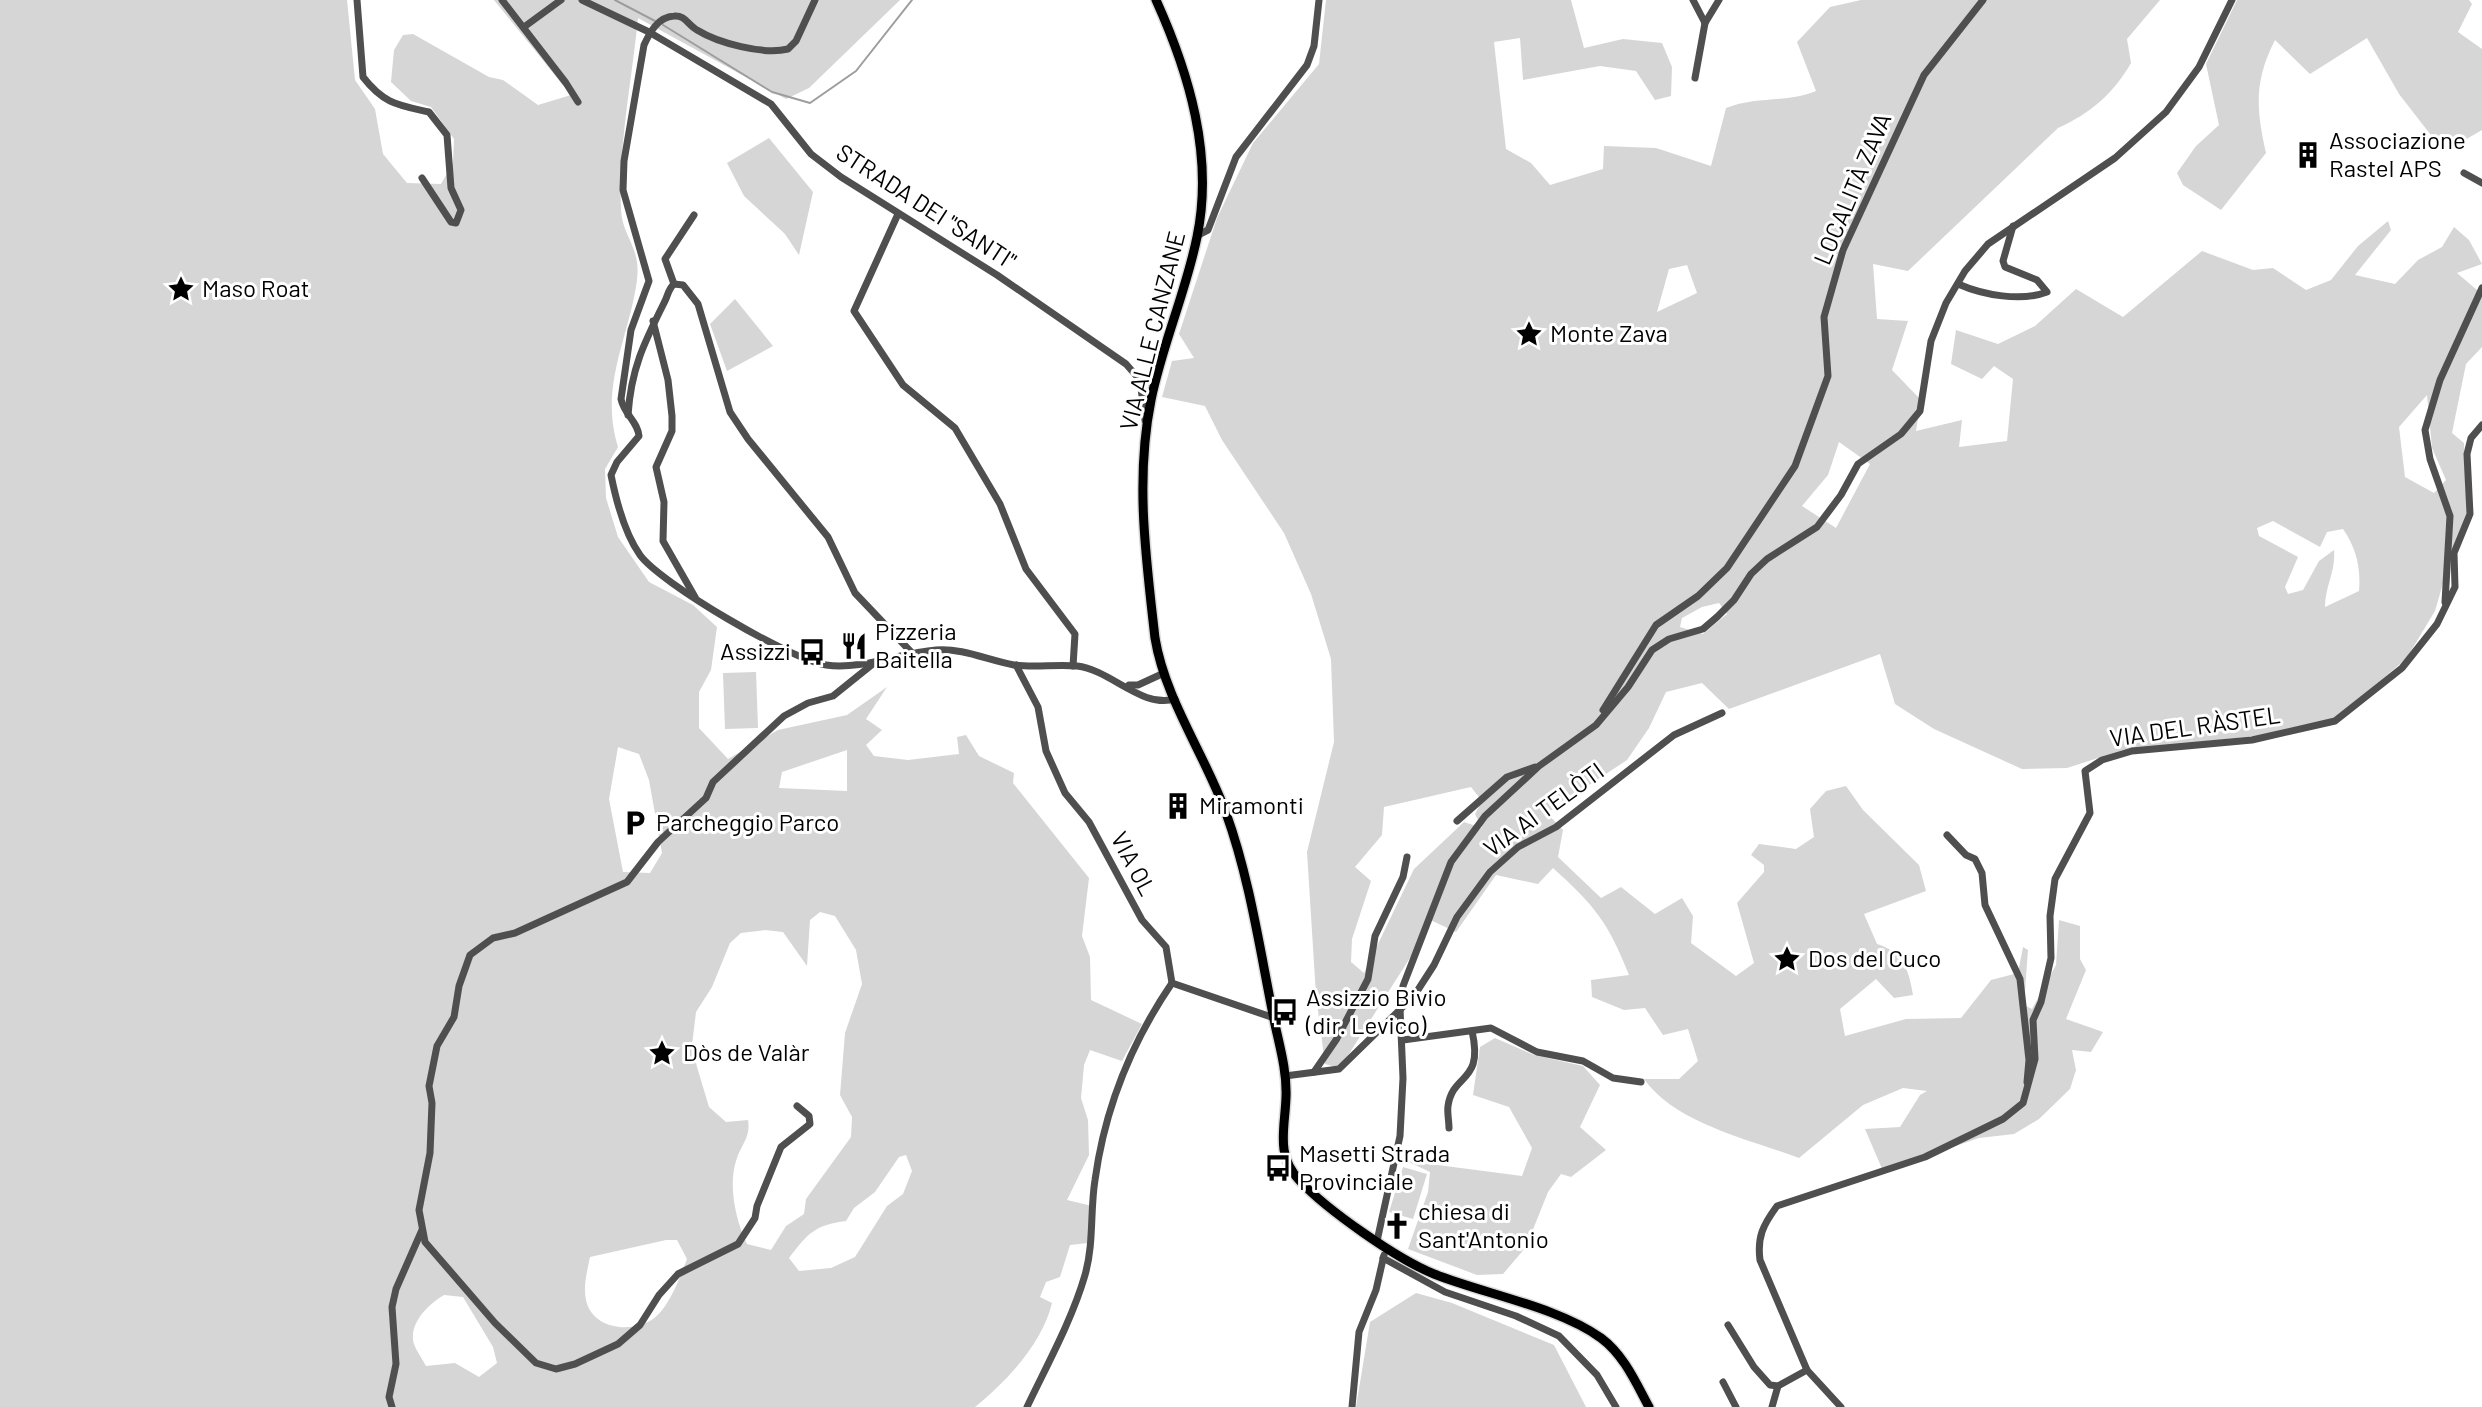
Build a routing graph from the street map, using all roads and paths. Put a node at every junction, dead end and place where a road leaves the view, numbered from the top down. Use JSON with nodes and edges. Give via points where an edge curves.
{"nodes":[{"id":1,"x":357,"y":0,"type":"edge"},
{"id":2,"x":502,"y":0,"type":"edge"},
{"id":3,"x":561,"y":0,"type":"edge"},
{"id":4,"x":582,"y":0,"type":"edge"},
{"id":5,"x":815,"y":0,"type":"edge"},
{"id":6,"x":1156,"y":0,"type":"edge"},
{"id":7,"x":1319,"y":0,"type":"edge"},
{"id":8,"x":1693,"y":0,"type":"edge"},
{"id":9,"x":1719,"y":0,"type":"edge"},
{"id":10,"x":1983,"y":0,"type":"edge"},
{"id":11,"x":2232,"y":0,"type":"edge"},
{"id":12,"x":1705,"y":23,"type":"junction"},
{"id":13,"x":524,"y":27,"type":"junction"},
{"id":14,"x":651,"y":29,"type":"junction"},
{"id":15,"x":1695,"y":78,"type":"dead end"},
{"id":16,"x":578,"y":102,"type":"dead end"},
{"id":17,"x":2464,"y":173,"type":"dead end"},
{"id":18,"x":422,"y":178,"type":"dead end"},
{"id":19,"x":2482,"y":183,"type":"edge"},
{"id":20,"x":898,"y":214,"type":"junction"},
{"id":21,"x":694,"y":215,"type":"dead end"},
{"id":22,"x":2013,"y":226,"type":"junction"},
{"id":23,"x":1198,"y":234,"type":"junction"},
{"id":24,"x":674,"y":284,"type":"junction"},
{"id":25,"x":1958,"y":284,"type":"junction"},
{"id":26,"x":2482,"y":288,"type":"edge"},
{"id":27,"x":653,"y":321,"type":"junction"},
{"id":28,"x":628,"y":415,"type":"junction"},
{"id":29,"x":2482,"y":425,"type":"edge"},
{"id":30,"x":1146,"y":435,"type":"junction"},
{"id":31,"x":697,"y":601,"type":"junction"},
{"id":32,"x":2445,"y":603,"type":"junction"},
{"id":33,"x":912,"y":653,"type":"junction"},
{"id":34,"x":879,"y":660,"type":"junction"},
{"id":35,"x":1016,"y":665,"type":"junction"},
{"id":36,"x":1073,"y":666,"type":"junction"},
{"id":37,"x":1164,"y":673,"type":"junction"},
{"id":38,"x":1125,"y":685,"type":"junction"},
{"id":39,"x":1175,"y":699,"type":"junction"},
{"id":40,"x":1722,"y":713,"type":"dead end"},
{"id":41,"x":1601,"y":717,"type":"junction"},
{"id":42,"x":1539,"y":766,"type":"junction"},
{"id":43,"x":1457,"y":821,"type":"dead end"},
{"id":44,"x":1947,"y":835,"type":"dead end"},
{"id":45,"x":1407,"y":857,"type":"dead end"},
{"id":46,"x":1172,"y":983,"type":"junction"},
{"id":47,"x":1400,"y":1009,"type":"junction"},
{"id":48,"x":1274,"y":1018,"type":"junction"},
{"id":49,"x":1472,"y":1031,"type":"junction"},
{"id":50,"x":1403,"y":1041,"type":"junction"},
{"id":51,"x":1314,"y":1072,"type":"junction"},
{"id":52,"x":1285,"y":1076,"type":"junction"},
{"id":53,"x":1641,"y":1082,"type":"dead end"},
{"id":54,"x":2028,"y":1089,"type":"junction"},
{"id":55,"x":797,"y":1106,"type":"dead end"},
{"id":56,"x":1449,"y":1128,"type":"dead end"},
{"id":57,"x":423,"y":1228,"type":"junction"},
{"id":58,"x":1377,"y":1241,"type":"junction"},
{"id":59,"x":1386,"y":1247,"type":"junction"},
{"id":60,"x":1383,"y":1258,"type":"junction"},
{"id":61,"x":1728,"y":1325,"type":"dead end"},
{"id":62,"x":1807,"y":1370,"type":"junction"},
{"id":63,"x":1723,"y":1382,"type":"dead end"},
{"id":64,"x":1778,"y":1386,"type":"junction"},
{"id":65,"x":392,"y":1407,"type":"edge"},
{"id":66,"x":1027,"y":1407,"type":"edge"},
{"id":67,"x":1352,"y":1407,"type":"edge"},
{"id":68,"x":1616,"y":1407,"type":"edge"},
{"id":69,"x":1649,"y":1407,"type":"edge"},
{"id":70,"x":1736,"y":1407,"type":"edge"},
{"id":71,"x":1772,"y":1407,"type":"edge"},
{"id":72,"x":1841,"y":1407,"type":"edge"}],
"edges":[{"from":1,"to":18,"type":"street","via":[[363,78],[390,102],[429,112],[447,135],[451,188],[461,210],[456,223]]},
{"from":2,"to":13,"type":"street"},
{"from":3,"to":13,"type":"street"},
{"from":4,"to":14,"type":"street","name":"STRADA DEI \"SANTI\""},
{"from":5,"to":14,"type":"street","via":[[796,41],[779,51],[706,34],[684,17],[663,20]]},
{"from":6,"to":23,"type":"main road","name":"VIA ALLE CANZANE","via":[[1188,86],[1200,138]]},
{"from":7,"to":23,"type":"street","via":[[1307,65],[1236,157],[1208,230]]},
{"from":8,"to":12,"type":"street"},
{"from":9,"to":12,"type":"street"},
{"from":10,"to":41,"type":"street","name":"LOCALITÀ ZAVA","via":[[1924,75],[1843,250],[1824,317],[1828,376],[1795,466],[1727,568],[1698,596],[1656,625]]},
{"from":11,"to":22,"type":"street","via":[[2199,67],[2166,112],[2115,158]]},
{"from":12,"to":15,"type":"street"},
{"from":13,"to":16,"type":"street"},
{"from":14,"to":20,"type":"street","name":"STRADA DEI \"SANTI\"","via":[[771,104],[811,154]]},
{"from":14,"to":28,"type":"street","via":[[644,45],[623,177],[649,281],[625,362],[621,399]]},
{"from":17,"to":19,"type":"street"},
{"from":20,"to":30,"type":"street","name":"STRADA DEI \"SANTI\"","via":[[1126,363],[1140,380]]},
{"from":20,"to":36,"type":"street","via":[[853,311],[898,379],[954,428],[987,480],[1026,569],[1075,634]]},
{"from":21,"to":24,"type":"street","via":[[665,259]]},
{"from":22,"to":25,"type":"street","via":[[1988,244]]},
{"from":22,"to":25,"type":"street","via":[[2005,267],[2037,280],[2047,292],[2037,296],[1997,294]]},
{"from":23,"to":30,"type":"main road","name":"VIA ALLE CANZANE","via":[[1151,399]]},
{"from":24,"to":27,"type":"street"},
{"from":24,"to":33,"type":"street","via":[[683,285],[698,304],[730,412],[828,537],[855,593]]},
{"from":25,"to":41,"type":"street","via":[[1931,341],[1920,411],[1901,435],[1858,464],[1817,527],[1767,559],[1717,618],[1703,629],[1669,639],[1652,650]]},
{"from":26,"to":32,"type":"street","via":[[2440,380],[2425,430],[2450,516]]},
{"from":27,"to":28,"type":"street","via":[[630,383]]},
{"from":27,"to":31,"type":"street","via":[[672,416],[672,431],[656,467],[664,502],[663,541]]},
{"from":28,"to":31,"type":"street","via":[[639,436],[611,475],[624,519],[641,556]]},
{"from":29,"to":32,"type":"street","name":"VIA DEL RÀSTEL","via":[[2471,438],[2467,454],[2470,514],[2454,553],[2455,587]]},
{"from":30,"to":37,"type":"main road","name":"VIA ALLE CANZANE","via":[[1142,510],[1155,638]]},
{"from":31,"to":34,"type":"street","via":[[795,656],[823,665]]},
{"from":32,"to":54,"type":"street","name":"VIA DEL RÀSTEL","via":[[2437,624],[2402,668],[2335,721],[2252,740],[2132,751],[2085,771],[2090,813],[2054,879],[2051,958],[2033,1020],[2035,1059]]},
{"from":33,"to":34,"type":"street"},
{"from":33,"to":35,"type":"street","via":[[951,650]]},
{"from":34,"to":57,"type":"street","via":[[833,696],[784,716],[713,782],[706,798],[659,842],[627,882],[515,933],[493,938],[470,955],[454,1017],[437,1046],[429,1086],[430,1153],[419,1210]]},
{"from":35,"to":36,"type":"street"},
{"from":35,"to":46,"type":"street","name":"VIA OL","via":[[1038,707],[1046,751],[1065,793],[1090,822],[1142,920],[1166,947]]},
{"from":36,"to":38,"type":"street","via":[[1097,671]]},
{"from":37,"to":38,"type":"street","via":[[1138,685]]},
{"from":37,"to":39,"type":"main road","name":"VIA ALLE CANZANE"},
{"from":38,"to":39,"type":"street","via":[[1158,702]]},
{"from":39,"to":48,"type":"main road","name":"VIA ALLE CANZANE","via":[[1227,816]]},
{"from":40,"to":47,"type":"street","name":"VIA AI TELÒTI","via":[[1675,736],[1556,827],[1518,847],[1490,872],[1457,917],[1420,986]]},
{"from":41,"to":42,"type":"street"},
{"from":42,"to":43,"type":"street","via":[[1507,777]]},
{"from":42,"to":47,"type":"street","via":[[1485,816],[1451,862],[1403,986]]},
{"from":44,"to":54,"type":"street","via":[[1975,859],[1982,873],[1985,905],[2020,979]]},
{"from":45,"to":51,"type":"street","via":[[1403,877],[1375,936],[1368,979]]},
{"from":46,"to":48,"type":"street"},
{"from":46,"to":66,"type":"street","via":[[1118,1083],[1095,1178],[1086,1275]]},
{"from":47,"to":50,"type":"street"},
{"from":47,"to":51,"type":"street","name":"VIA AI TELÒTI","via":[[1339,1069]]},
{"from":48,"to":52,"type":"main road","name":"VIA ALLE CANZANE"},
{"from":49,"to":50,"type":"street"},
{"from":49,"to":53,"type":"street","via":[[1491,1028],[1537,1052],[1583,1061],[1614,1078]]},
{"from":49,"to":56,"type":"street","via":[[1475,1064],[1448,1105]]},
{"from":50,"to":58,"type":"street","via":[[1400,1136]]},
{"from":51,"to":52,"type":"street","name":"VIA AI TELÒTI"},
{"from":52,"to":58,"type":"main road","name":"VIA ALLE CANZANE","via":[[1284,1158],[1300,1181]]},
{"from":54,"to":62,"type":"street","name":"VIA DEL RÀSTEL","via":[[2016,1112],[1925,1157],[1777,1206],[1762,1225],[1760,1260]]},
{"from":55,"to":57,"type":"street","via":[[809,1116],[810,1124],[781,1147],[755,1218],[737,1244],[678,1274],[640,1325],[618,1344],[575,1364],[556,1368],[536,1363],[425,1242]]},
{"from":57,"to":65,"type":"street","via":[[392,1307],[396,1364],[389,1397]]},
{"from":58,"to":59,"type":"main road","name":"VIA ALLE CANZANE"},
{"from":59,"to":60,"type":"street"},
{"from":59,"to":69,"type":"main road","name":"VIA ALLE CANZANE","via":[[1434,1274],[1578,1325],[1602,1339],[1618,1354]]},
{"from":60,"to":67,"type":"street","via":[[1359,1332]]},
{"from":60,"to":68,"type":"street","via":[[1445,1292],[1559,1336],[1597,1375]]},
{"from":61,"to":64,"type":"street","via":[[1763,1378]]},
{"from":62,"to":64,"type":"street"},
{"from":62,"to":72,"type":"street","name":"VIA DEL RÀSTEL"},
{"from":63,"to":70,"type":"street"},
{"from":64,"to":71,"type":"street"}]}
